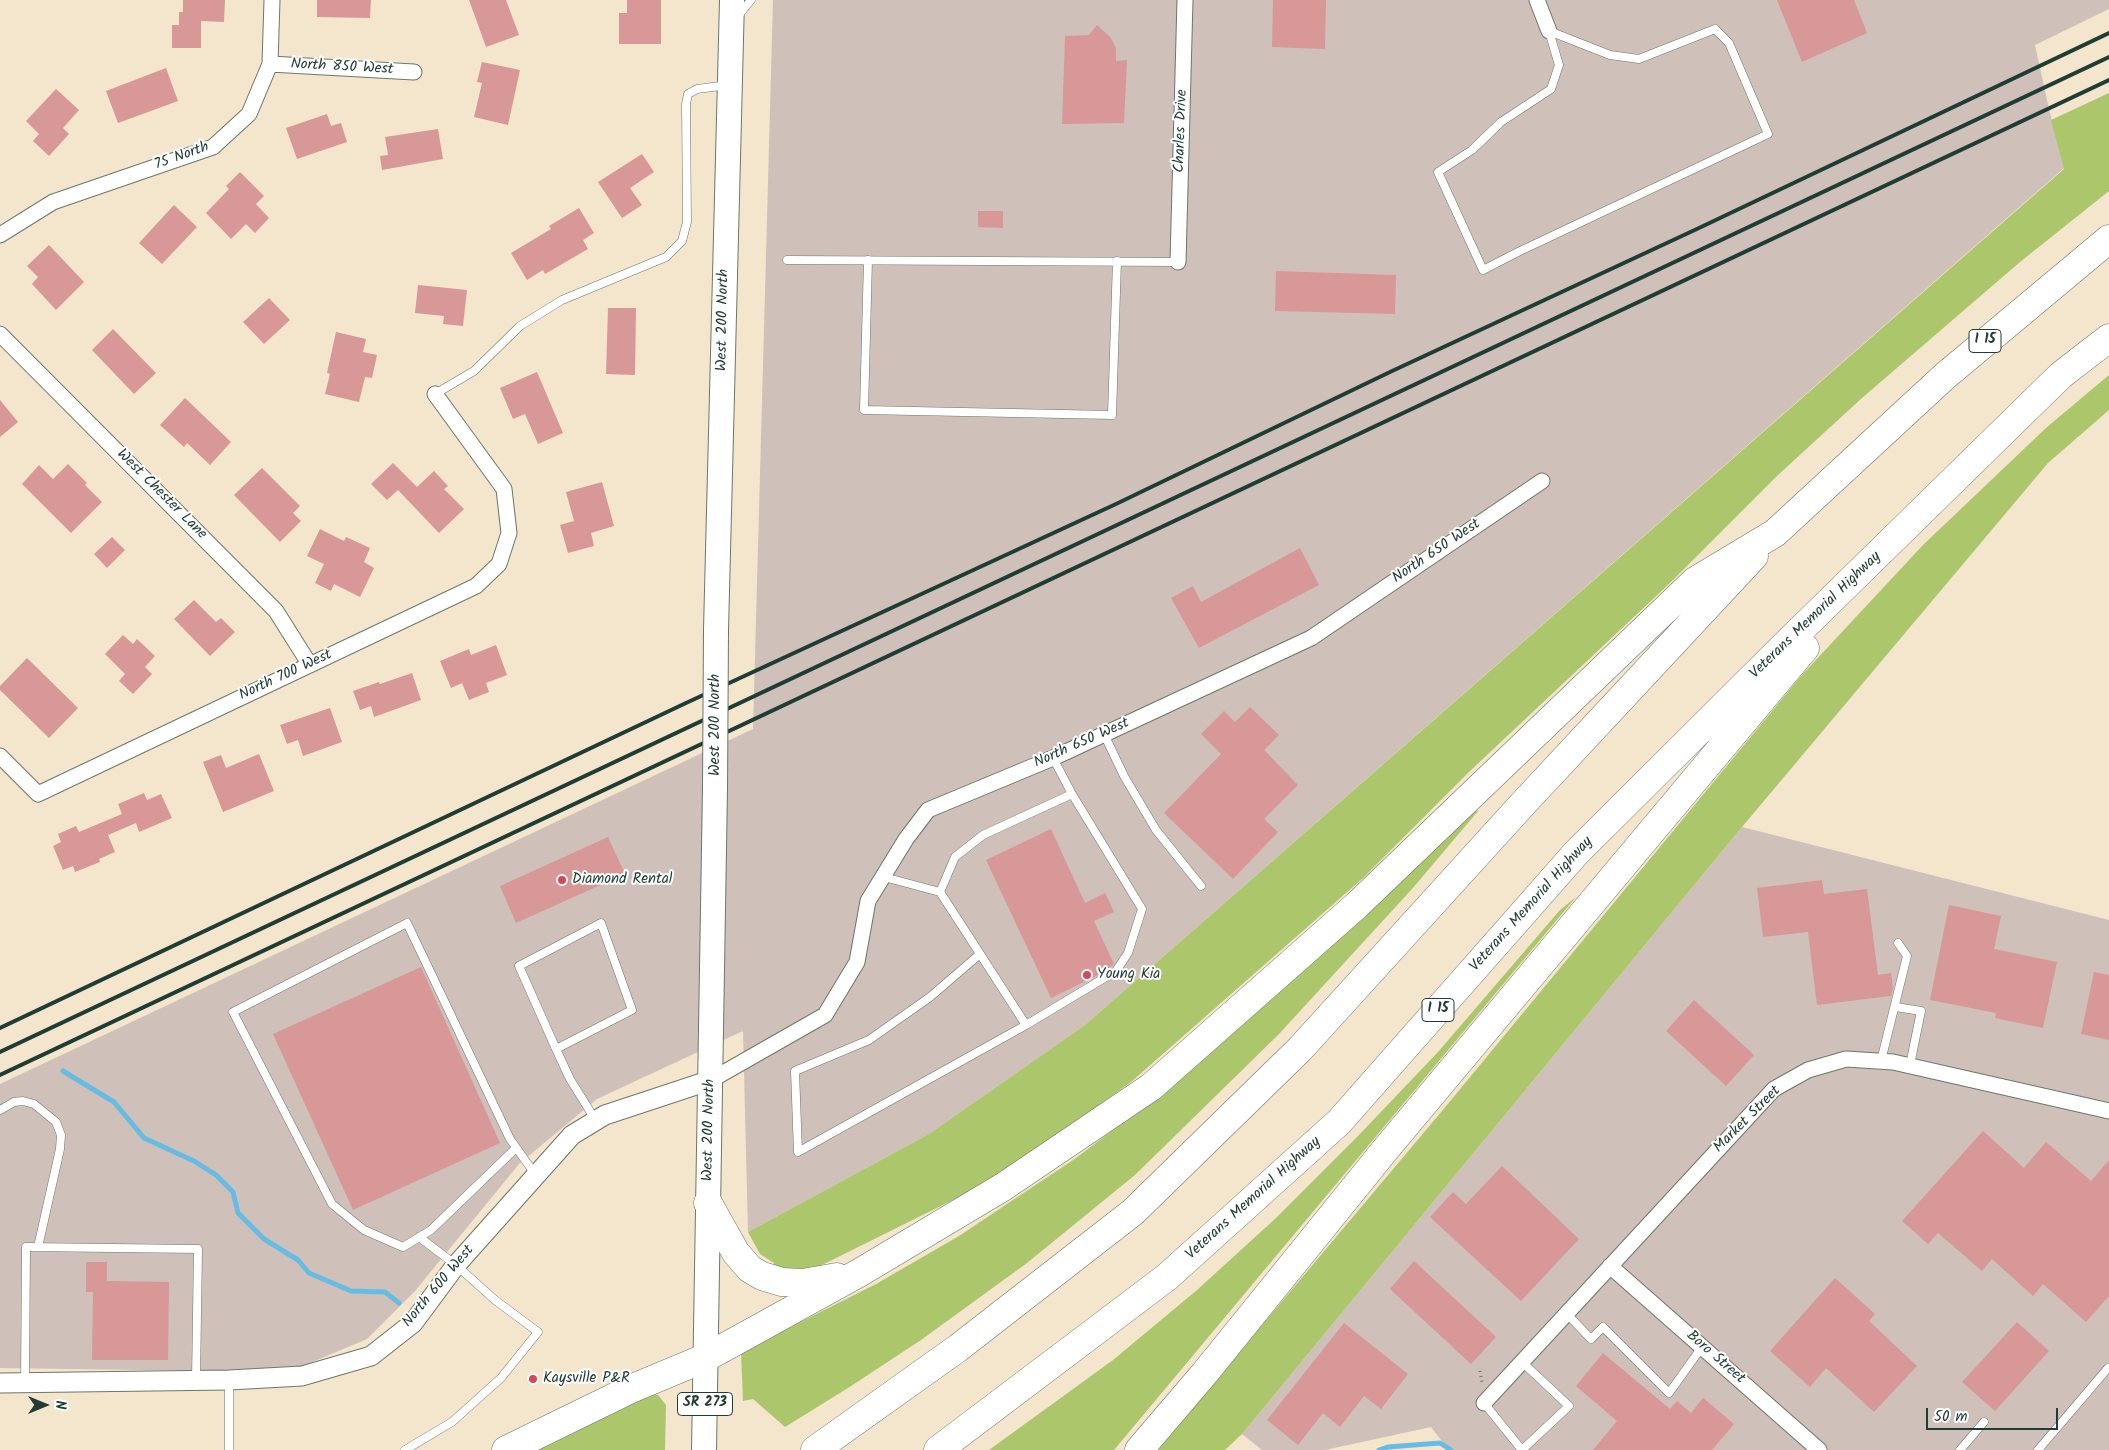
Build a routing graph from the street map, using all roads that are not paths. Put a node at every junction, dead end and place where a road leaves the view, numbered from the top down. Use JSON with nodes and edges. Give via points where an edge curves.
{"nodes":[{"id":1,"x":272,"y":0,"type":"edge"},
{"id":2,"x":732,"y":0,"type":"edge"},
{"id":3,"x":751,"y":0,"type":"edge"},
{"id":4,"x":1185,"y":0,"type":"edge"},
{"id":5,"x":1537,"y":0,"type":"edge"},
{"id":6,"x":732,"y":23,"type":"junction"},
{"id":7,"x":1549,"y":31,"type":"junction"},
{"id":8,"x":270,"y":64,"type":"junction"},
{"id":9,"x":414,"y":72,"type":"dead end"},
{"id":10,"x":730,"y":84,"type":"junction"},
{"id":11,"x":0,"y":235,"type":"edge"},
{"id":12,"x":2109,"y":239,"type":"edge"},
{"id":13,"x":787,"y":260,"type":"dead end"},
{"id":14,"x":868,"y":260,"type":"junction"},
{"id":15,"x":1117,"y":262,"type":"junction"},
{"id":16,"x":1178,"y":262,"type":"joint"},
{"id":17,"x":0,"y":334,"type":"edge"},
{"id":18,"x":2109,"y":338,"type":"edge"},
{"id":19,"x":435,"y":394,"type":"joint"},
{"id":20,"x":1542,"y":481,"type":"dead end"},
{"id":21,"x":1902,"y":531,"type":"junction"},
{"id":22,"x":1775,"y":533,"type":"junction"},
{"id":23,"x":310,"y":665,"type":"junction"},
{"id":24,"x":1104,"y":734,"type":"junction"},
{"id":25,"x":0,"y":756,"type":"edge"},
{"id":26,"x":1053,"y":758,"type":"junction"},
{"id":27,"x":1072,"y":794,"type":"junction"},
{"id":28,"x":884,"y":877,"type":"junction"},
{"id":29,"x":1201,"y":886,"type":"dead end"},
{"id":30,"x":940,"y":892,"type":"junction"},
{"id":31,"x":1898,"y":943,"type":"dead end"},
{"id":32,"x":980,"y":954,"type":"junction"},
{"id":33,"x":1896,"y":1007,"type":"junction"},
{"id":34,"x":1026,"y":1025,"type":"junction"},
{"id":35,"x":556,"y":1049,"type":"junction"},
{"id":36,"x":1881,"y":1061,"type":"junction"},
{"id":37,"x":1910,"y":1065,"type":"junction"},
{"id":38,"x":711,"y":1080,"type":"junction"},
{"id":39,"x":0,"y":1110,"type":"edge"},
{"id":40,"x":2109,"y":1111,"type":"edge"},
{"id":41,"x":596,"y":1121,"type":"junction"},
{"id":42,"x":516,"y":1148,"type":"junction"},
{"id":43,"x":536,"y":1174,"type":"junction"},
{"id":44,"x":708,"y":1203,"type":"junction"},
{"id":45,"x":420,"y":1237,"type":"junction"},
{"id":46,"x":38,"y":1247,"type":"junction"},
{"id":47,"x":456,"y":1266,"type":"junction"},
{"id":48,"x":1610,"y":1266,"type":"junction"},
{"id":49,"x":859,"y":1274,"type":"junction"},
{"id":50,"x":1566,"y":1314,"type":"junction"},
{"id":51,"x":1702,"y":1347,"type":"junction"},
{"id":52,"x":705,"y":1358,"type":"junction"},
{"id":53,"x":1522,"y":1362,"type":"junction"},
{"id":54,"x":2108,"y":1368,"type":"edge"},
{"id":55,"x":196,"y":1380,"type":"junction"},
{"id":56,"x":229,"y":1380,"type":"junction"},
{"id":57,"x":25,"y":1383,"type":"junction"},
{"id":58,"x":0,"y":1384,"type":"edge"},
{"id":59,"x":1484,"y":1403,"type":"joint"},
{"id":60,"x":1984,"y":1422,"type":"dead end"},
{"id":61,"x":229,"y":1450,"type":"edge"},
{"id":62,"x":405,"y":1450,"type":"edge"},
{"id":63,"x":506,"y":1450,"type":"edge"},
{"id":64,"x":704,"y":1450,"type":"edge"},
{"id":65,"x":815,"y":1450,"type":"edge"},
{"id":66,"x":938,"y":1450,"type":"edge"},
{"id":67,"x":1139,"y":1450,"type":"edge"},
{"id":68,"x":1522,"y":1450,"type":"edge"},
{"id":69,"x":1819,"y":1450,"type":"edge"},
{"id":70,"x":1960,"y":1450,"type":"edge"},
{"id":71,"x":2038,"y":1450,"type":"edge"}],
"edges":[{"from":1,"to":8,"type":"street","name":"75 North"},
{"from":2,"to":6,"type":"main road","name":"West 200 North"},
{"from":3,"to":6,"type":"lane"},
{"from":4,"to":16,"type":"street","name":"Charles Drive"},
{"from":5,"to":7,"type":"street"},
{"from":6,"to":10,"type":"main road","name":"West 200 North"},
{"from":7,"to":7,"type":"lane","via":[[1610,55],[1640,59],[1714,29],[1729,43],[1768,134],[1483,270],[1438,172],[1472,150],[1501,122],[1551,89],[1559,65]]},
{"from":8,"to":9,"type":"street","name":"North 850 West"},
{"from":8,"to":11,"type":"street","name":"75 North","via":[[249,114],[213,146],[53,202]]},
{"from":10,"to":19,"type":"lane","via":[[697,89],[688,94],[687,222],[682,241],[666,257],[562,300],[520,326],[474,372]]},
{"from":10,"to":38,"type":"main road","name":"West 200 North","bridge":true,"via":[[716,630]]},
{"from":12,"to":22,"type":"highway","number":"I 15","via":[[1993,334]]},
{"from":13,"to":14,"type":"lane"},
{"from":14,"to":15,"type":"lane"},
{"from":14,"to":15,"type":"lane","via":[[864,410],[1112,415]]},
{"from":15,"to":16,"type":"lane"},
{"from":17,"to":23,"type":"street","name":"West Chester Lane","via":[[276,611]]},
{"from":18,"to":21,"type":"highway","name":"Veterans Memorial Highway","number":"I 15","via":[[2061,376]]},
{"from":19,"to":23,"type":"street","name":"North 700 West","via":[[504,489],[509,533],[499,564],[476,586]]},
{"from":20,"to":24,"type":"street","name":"North 650 West","via":[[1311,638]]},
{"from":21,"to":66,"type":"highway","name":"Veterans Memorial Highway","number":"I 15","via":[[1577,852],[1339,1122],[1167,1278]]},
{"from":21,"to":67,"type":"highway"},
{"from":22,"to":49,"type":"highway","via":[[1695,581],[1357,904],[1151,1087],[1002,1187]]},
{"from":22,"to":65,"type":"highway","number":"I 15","via":[[1300,1049],[1133,1212],[958,1348]]},
{"from":23,"to":25,"type":"street","name":"North 700 West","via":[[38,794]]},
{"from":24,"to":26,"type":"street","name":"North 650 West"},
{"from":24,"to":29,"type":"lane","via":[[1156,830]]},
{"from":26,"to":27,"type":"lane"},
{"from":26,"to":28,"type":"street","name":"North 650 West","via":[[928,810]]},
{"from":27,"to":30,"type":"lane","via":[[983,835],[955,857]]},
{"from":27,"to":34,"type":"lane","via":[[1142,909],[1128,953],[1116,971]]},
{"from":28,"to":30,"type":"lane"},
{"from":28,"to":38,"type":"street","name":"North 650 West","via":[[868,901],[857,962],[825,1016]]},
{"from":30,"to":32,"type":"lane"},
{"from":31,"to":33,"type":"lane","via":[[1907,956]]},
{"from":32,"to":34,"type":"lane"},
{"from":32,"to":34,"type":"lane","via":[[930,997],[869,1040],[795,1071],[798,1152]]},
{"from":33,"to":36,"type":"lane"},
{"from":33,"to":37,"type":"lane","via":[[1921,1012]]},
{"from":35,"to":35,"type":"lane","via":[[519,966],[601,923],[632,1010]]},
{"from":35,"to":41,"type":"lane"},
{"from":36,"to":37,"type":"street","name":"Market Street"},
{"from":36,"to":48,"type":"street","name":"Market Street","via":[[1846,1059],[1808,1070],[1774,1089]]},
{"from":37,"to":40,"type":"street","name":"Market Street"},
{"from":38,"to":41,"type":"street","name":"North 600 West","via":[[605,1115]]},
{"from":38,"to":44,"type":"main road","name":"West 200 North"},
{"from":39,"to":46,"type":"lane","via":[[14,1102],[34,1104],[56,1122],[60,1135],[60,1149]]},
{"from":41,"to":43,"type":"street","name":"North 600 West","via":[[572,1136]]},
{"from":42,"to":43,"type":"lane"},
{"from":42,"to":45,"type":"lane"},
{"from":42,"to":45,"type":"lane","via":[[407,923],[233,1012],[332,1204],[364,1230],[403,1247]]},
{"from":43,"to":47,"type":"street","name":"North 600 West"},
{"from":44,"to":49,"type":"highway","via":[[736,1253],[750,1269],[762,1276],[782,1282],[803,1283]]},
{"from":44,"to":52,"type":"main road","name":"West 200 North"},
{"from":45,"to":47,"type":"lane"},
{"from":46,"to":55,"type":"lane","via":[[198,1249]]},
{"from":46,"to":57,"type":"lane","via":[[26,1247]]},
{"from":47,"to":56,"type":"street","name":"North 600 West","via":[[413,1323],[371,1356],[302,1376]]},
{"from":47,"to":62,"type":"lane","via":[[538,1332],[501,1378],[452,1422]]},
{"from":48,"to":50,"type":"street","name":"Market Street"},
{"from":48,"to":51,"type":"street","name":"Boro Street"},
{"from":49,"to":52,"type":"highway"},
{"from":50,"to":51,"type":"lane","via":[[1591,1339],[1603,1327],[1669,1393]]},
{"from":50,"to":53,"type":"street","name":"Market Street"},
{"from":51,"to":69,"type":"street","name":"Boro Street"},
{"from":52,"to":63,"type":"highway","via":[[633,1388]]},
{"from":52,"to":64,"type":"main road","name":"West 200 North","number":"SR 273"},
{"from":53,"to":59,"type":"street","name":"Market Street"},
{"from":53,"to":68,"type":"lane","via":[[1570,1406]]},
{"from":54,"to":71,"type":"lane"},
{"from":55,"to":56,"type":"street","name":"North 600 West"},
{"from":55,"to":57,"type":"street","name":"North 600 West"},
{"from":56,"to":61,"type":"lane"},
{"from":57,"to":58,"type":"street","name":"North 600 West"},
{"from":59,"to":68,"type":"lane"},
{"from":60,"to":70,"type":"lane"}]}
